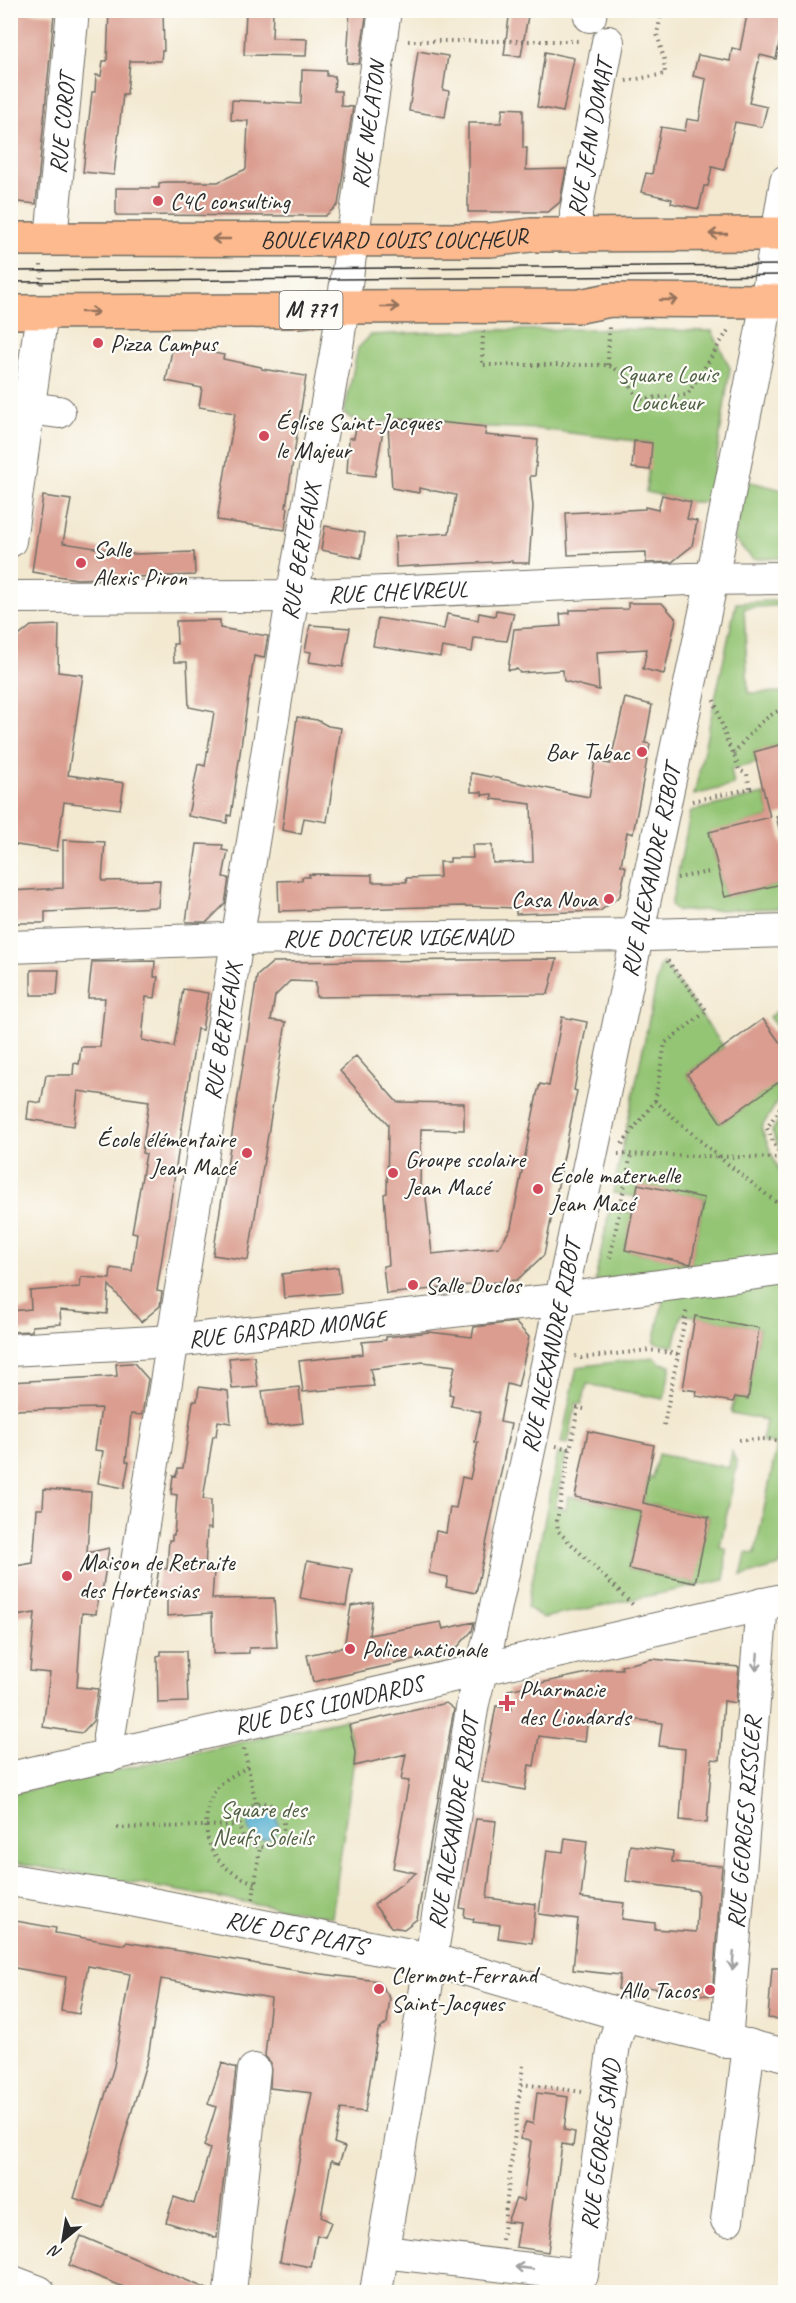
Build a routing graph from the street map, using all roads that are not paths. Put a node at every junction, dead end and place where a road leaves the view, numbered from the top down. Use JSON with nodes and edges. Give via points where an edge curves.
{"nodes":[{"id":1,"x":73,"y":10,"type":"edge"},
{"id":2,"x":385,"y":10,"type":"edge"},
{"id":3,"x":608,"y":42,"type":"road end"},
{"id":4,"x":786,"y":181,"type":"edge"},
{"id":5,"x":781,"y":234,"type":"edge"},
{"id":6,"x":576,"y":236,"type":"junction"},
{"id":7,"x":10,"y":240,"type":"edge"},
{"id":8,"x":351,"y":241,"type":"junction"},
{"id":9,"x":46,"y":252,"type":"junction"},
{"id":10,"x":776,"y":300,"type":"edge"},
{"id":11,"x":31,"y":305,"type":"edge"},
{"id":12,"x":342,"y":307,"type":"junction"},
{"id":13,"x":29,"y":408,"type":"junction"},
{"id":14,"x":59,"y":412,"type":"dead end"},
{"id":15,"x":10,"y":540,"type":"edge"},
{"id":16,"x":786,"y":578,"type":"edge"},
{"id":17,"x":712,"y":579,"type":"junction"},
{"id":18,"x":293,"y":596,"type":"junction"},
{"id":19,"x":10,"y":597,"type":"edge"},
{"id":20,"x":786,"y":931,"type":"edge"},
{"id":21,"x":650,"y":935,"type":"junction"},
{"id":22,"x":239,"y":939,"type":"junction"},
{"id":23,"x":10,"y":947,"type":"edge"},
{"id":24,"x":786,"y":1269,"type":"edge"},
{"id":25,"x":561,"y":1299,"type":"junction"},
{"id":26,"x":173,"y":1341,"type":"junction"},
{"id":27,"x":10,"y":1350,"type":"edge"},
{"id":28,"x":779,"y":1596,"type":"edge"},
{"id":29,"x":482,"y":1668,"type":"junction"},
{"id":30,"x":110,"y":1756,"type":"junction"},
{"id":31,"x":10,"y":1778,"type":"edge"},
{"id":32,"x":10,"y":1880,"type":"edge"},
{"id":33,"x":430,"y":1959,"type":"junction"},
{"id":34,"x":623,"y":2015,"type":"junction"},
{"id":35,"x":737,"y":2044,"type":"junction"},
{"id":36,"x":786,"y":2055,"type":"edge"},
{"id":37,"x":254,"y":2070,"type":"dead end"},
{"id":38,"x":727,"y":2220,"type":"dead end"},
{"id":39,"x":383,"y":2252,"type":"junction"},
{"id":40,"x":10,"y":2281,"type":"edge"},
{"id":41,"x":39,"y":2292,"type":"edge"},
{"id":42,"x":230,"y":2292,"type":"edge"},
{"id":43,"x":376,"y":2292,"type":"edge"}],
"edges":[{"from":1,"to":9,"type":"street","name":"RUE COROT"},
{"from":2,"to":8,"type":"street","name":"RUE NÉLATON"},
{"from":3,"to":6,"type":"street","name":"RUE JEAN DOMAT","via":[[576,212]]},
{"from":4,"to":5,"type":"street","name":"RUE ALEXANDRE RIBOT"},
{"from":5,"to":6,"type":"main road","name":"BOULEVARD LOUIS LOUCHEUR","one_way":true},
{"from":5,"to":10,"type":"street","name":"RUE ALEXANDRE RIBOT"},
{"from":6,"to":8,"type":"main road","name":"BOULEVARD LOUIS LOUCHEUR"},
{"from":7,"to":9,"type":"main road","name":"BOULEVARD LOUIS LOUCHEUR"},
{"from":8,"to":9,"type":"main road","name":"BOULEVARD LOUIS LOUCHEUR","one_way":true},
{"from":8,"to":12,"type":"street","name":"RUE NÉLATON"},
{"from":12,"to":10,"type":"main road","number":"M 771","one_way":true},
{"from":10,"to":17,"type":"street","name":"RUE ALEXANDRE RIBOT"},
{"from":11,"to":12,"type":"main road","number":"M 771","one_way":true,"via":[[297,311]]},
{"from":11,"to":13,"type":"street"},
{"from":12,"to":18,"type":"street","name":"RUE BERTEAUX"},
{"from":13,"to":14,"type":"street"},
{"from":13,"to":15,"type":"street"},
{"from":16,"to":17,"type":"street","name":"RUE CHEVREUL"},
{"from":17,"to":18,"type":"street","name":"RUE CHEVREUL"},
{"from":17,"to":21,"type":"street","name":"RUE ALEXANDRE RIBOT","via":[[663,807]]},
{"from":18,"to":19,"type":"street","name":"RUE CHEVREUL"},
{"from":18,"to":22,"type":"street","name":"RUE BERTEAUX"},
{"from":20,"to":21,"type":"street","name":"RUE DOCTEUR VIGENAUD"},
{"from":21,"to":22,"type":"street","name":"RUE DOCTEUR VIGENAUD"},
{"from":21,"to":25,"type":"street","name":"RUE ALEXANDRE RIBOT"},
{"from":22,"to":23,"type":"street","name":"RUE DOCTEUR VIGENAUD"},
{"from":22,"to":26,"type":"street","name":"RUE BERTEAUX"},
{"from":24,"to":25,"type":"street","name":"RUE GASPARD MONGE"},
{"from":25,"to":26,"type":"street","name":"RUE GASPARD MONGE"},
{"from":25,"to":29,"type":"street","name":"RUE ALEXANDRE RIBOT"},
{"from":26,"to":27,"type":"street","name":"RUE GASPARD MONGE"},
{"from":26,"to":30,"type":"street","name":"RUE BERTEAUX","via":[[109,1736]]},
{"from":28,"to":29,"type":"street","name":"RUE DES LIONDARDS"},
{"from":28,"to":35,"type":"street","name":"RUE GEORGES RISSLER","one_way":true},
{"from":29,"to":30,"type":"street","name":"RUE DES LIONDARDS"},
{"from":29,"to":33,"type":"street","name":"RUE ALEXANDRE RIBOT"},
{"from":30,"to":31,"type":"street","name":"RUE DES LIONDARDS"},
{"from":32,"to":33,"type":"street","name":"RUE DES PLATS"},
{"from":33,"to":34,"type":"street","name":"RUE DES PLATS"},
{"from":33,"to":39,"type":"street","name":"RUE ALEXANDRE RIBOT"},
{"from":34,"to":35,"type":"street","name":"RUE DES PLATS"},
{"from":34,"to":39,"type":"street","name":"RUE GEORGE SAND","one_way":true,"via":[[614,2044],[582,2275]]},
{"from":35,"to":36,"type":"street","name":"RUE DES PLATS"},
{"from":35,"to":38,"type":"street","name":"RUE GEORGES RISSLER"},
{"from":37,"to":42,"type":"street"},
{"from":39,"to":43,"type":"street","name":"RUE ALEXANDRE RIBOT"},
{"from":40,"to":41,"type":"street"}]}
